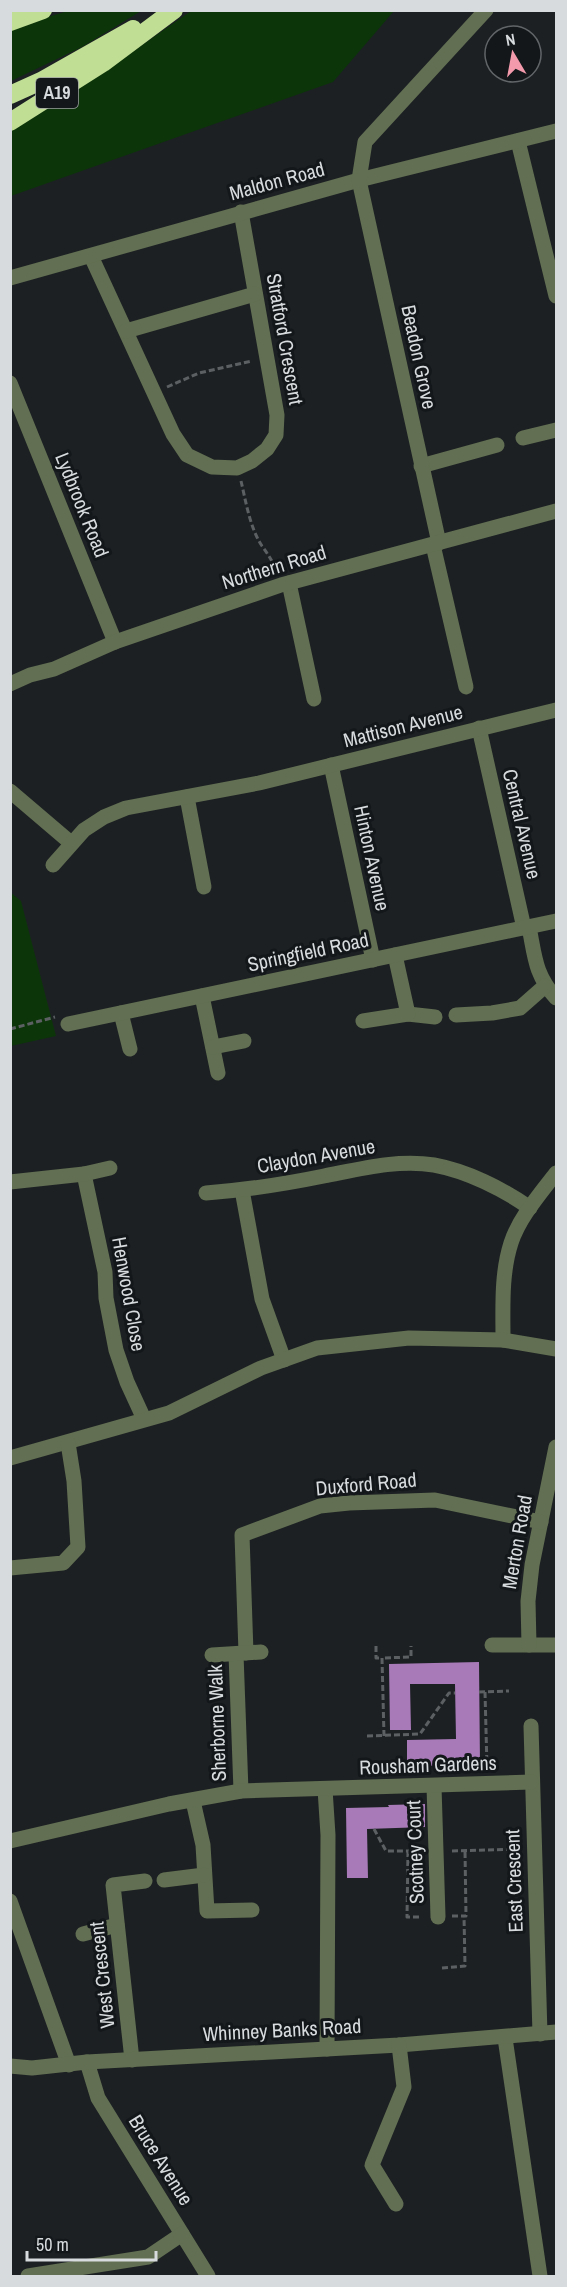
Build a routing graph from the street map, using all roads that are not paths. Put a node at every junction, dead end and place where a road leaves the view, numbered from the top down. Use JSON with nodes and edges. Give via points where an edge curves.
{"nodes":[{"id":1,"x":43,"y":10,"type":"edge"},
{"id":2,"x":168,"y":10,"type":"edge"},
{"id":3,"x":174,"y":10,"type":"edge"},
{"id":4,"x":486,"y":10,"type":"edge"},
{"id":5,"x":10,"y":22,"type":"edge"},
{"id":6,"x":10,"y":95,"type":"edge"},
{"id":7,"x":10,"y":122,"type":"edge"},
{"id":8,"x":556,"y":131,"type":"edge"},
{"id":9,"x":518,"y":141,"type":"junction"},
{"id":10,"x":359,"y":180,"type":"junction"},
{"id":11,"x":241,"y":212,"type":"junction"},
{"id":12,"x":91,"y":256,"type":"junction"},
{"id":13,"x":10,"y":278,"type":"edge"},
{"id":14,"x":255,"y":294,"type":"junction"},
{"id":15,"x":556,"y":296,"type":"edge"},
{"id":16,"x":126,"y":331,"type":"junction"},
{"id":17,"x":10,"y":383,"type":"edge"},
{"id":18,"x":556,"y":430,"type":"edge"},
{"id":19,"x":524,"y":438,"type":"dead end"},
{"id":20,"x":496,"y":445,"type":"dead end"},
{"id":21,"x":421,"y":466,"type":"junction"},
{"id":22,"x":556,"y":512,"type":"edge"},
{"id":23,"x":436,"y":544,"type":"junction"},
{"id":24,"x":285,"y":584,"type":"junction"},
{"id":25,"x":115,"y":642,"type":"junction"},
{"id":26,"x":10,"y":684,"type":"edge"},
{"id":27,"x":466,"y":687,"type":"dead end"},
{"id":28,"x":314,"y":699,"type":"dead end"},
{"id":29,"x":556,"y":710,"type":"edge"},
{"id":30,"x":479,"y":728,"type":"junction"},
{"id":31,"x":331,"y":765,"type":"junction"},
{"id":32,"x":10,"y":791,"type":"edge"},
{"id":33,"x":186,"y":797,"type":"junction"},
{"id":34,"x":70,"y":843,"type":"junction"},
{"id":35,"x":53,"y":865,"type":"dead end"},
{"id":36,"x":204,"y":887,"type":"dead end"},
{"id":37,"x":556,"y":921,"type":"edge"},
{"id":38,"x":526,"y":927,"type":"junction"},
{"id":39,"x":395,"y":955,"type":"junction"},
{"id":40,"x":373,"y":960,"type":"junction"},
{"id":41,"x":552,"y":994,"type":"edge"},
{"id":42,"x":202,"y":996,"type":"junction"},
{"id":43,"x":121,"y":1013,"type":"junction"},
{"id":44,"x":408,"y":1014,"type":"junction"},
{"id":45,"x":456,"y":1015,"type":"dead end"},
{"id":46,"x":435,"y":1017,"type":"dead end"},
{"id":47,"x":363,"y":1022,"type":"dead end"},
{"id":48,"x":68,"y":1024,"type":"road end"},
{"id":49,"x":244,"y":1041,"type":"dead end"},
{"id":50,"x":213,"y":1047,"type":"junction"},
{"id":51,"x":130,"y":1049,"type":"dead end"},
{"id":52,"x":218,"y":1073,"type":"dead end"},
{"id":53,"x":110,"y":1168,"type":"dead end"},
{"id":54,"x":556,"y":1173,"type":"edge"},
{"id":55,"x":84,"y":1174,"type":"junction"},
{"id":56,"x":10,"y":1182,"type":"edge"},
{"id":57,"x":242,"y":1190,"type":"junction"},
{"id":58,"x":206,"y":1193,"type":"dead end"},
{"id":59,"x":530,"y":1208,"type":"junction"},
{"id":60,"x":503,"y":1340,"type":"junction"},
{"id":61,"x":556,"y":1349,"type":"edge"},
{"id":62,"x":284,"y":1360,"type":"junction"},
{"id":63,"x":144,"y":1419,"type":"junction"},
{"id":64,"x":68,"y":1443,"type":"junction"},
{"id":65,"x":556,"y":1447,"type":"edge"},
{"id":66,"x":10,"y":1458,"type":"edge"},
{"id":67,"x":542,"y":1522,"type":"junction"},
{"id":68,"x":10,"y":1568,"type":"edge"},
{"id":69,"x":492,"y":1645,"type":"dead end"},
{"id":70,"x":529,"y":1645,"type":"junction"},
{"id":71,"x":556,"y":1645,"type":"edge"},
{"id":72,"x":248,"y":1653,"type":"junction"},
{"id":73,"x":212,"y":1654,"type":"dead end"},
{"id":74,"x":531,"y":1726,"type":"dead end"},
{"id":75,"x":531,"y":1782,"type":"junction"},
{"id":76,"x":434,"y":1786,"type":"junction"},
{"id":77,"x":325,"y":1788,"type":"junction"},
{"id":78,"x":241,"y":1791,"type":"junction"},
{"id":79,"x":193,"y":1801,"type":"junction"},
{"id":80,"x":10,"y":1841,"type":"edge"},
{"id":81,"x":204,"y":1875,"type":"junction"},
{"id":82,"x":164,"y":1880,"type":"dead end"},
{"id":83,"x":145,"y":1881,"type":"dead end"},
{"id":84,"x":10,"y":1901,"type":"edge"},
{"id":85,"x":252,"y":1910,"type":"dead end"},
{"id":86,"x":438,"y":1917,"type":"dead end"},
{"id":87,"x":117,"y":1925,"type":"junction"},
{"id":88,"x":83,"y":1934,"type":"dead end"},
{"id":89,"x":556,"y":2032,"type":"edge"},
{"id":90,"x":540,"y":2034,"type":"junction"},
{"id":91,"x":505,"y":2037,"type":"junction"},
{"id":92,"x":399,"y":2045,"type":"junction"},
{"id":93,"x":327,"y":2049,"type":"junction"},
{"id":94,"x":132,"y":2060,"type":"junction"},
{"id":95,"x":87,"y":2062,"type":"junction"},
{"id":96,"x":69,"y":2065,"type":"junction"},
{"id":97,"x":10,"y":2066,"type":"edge"},
{"id":98,"x":396,"y":2204,"type":"dead end"},
{"id":99,"x":182,"y":2234,"type":"junction"},
{"id":100,"x":28,"y":2277,"type":"edge"},
{"id":101,"x":208,"y":2277,"type":"edge"},
{"id":102,"x":540,"y":2277,"type":"edge"}],
"edges":[{"from":1,"to":5,"type":"highway"},
{"from":2,"to":6,"type":"highway","number":"A19"},
{"from":3,"to":7,"type":"highway","number":"A19","via":[[103,63]]},
{"from":4,"to":10,"type":"street","via":[[365,142]]},
{"from":8,"to":9,"type":"street","name":"Maldon Road"},
{"from":9,"to":10,"type":"street","name":"Maldon Road"},
{"from":9,"to":15,"type":"street"},
{"from":10,"to":11,"type":"street","name":"Maldon Road"},
{"from":10,"to":21,"type":"street","name":"Beadon Grove"},
{"from":11,"to":12,"type":"street","name":"Maldon Road"},
{"from":11,"to":14,"type":"street","name":"Stratford Crescent"},
{"from":12,"to":13,"type":"street","name":"Maldon Road"},
{"from":12,"to":16,"type":"street"},
{"from":14,"to":16,"type":"street"},
{"from":14,"to":16,"type":"street","name":"Stratford Crescent","via":[[276,400],[276,435],[267,449],[237,468],[212,467],[187,455],[173,434]]},
{"from":17,"to":25,"type":"street","name":"Lydbrook Road"},
{"from":18,"to":19,"type":"street"},
{"from":20,"to":21,"type":"street"},
{"from":21,"to":23,"type":"street","name":"Beadon Grove"},
{"from":22,"to":23,"type":"street","name":"Northern Road"},
{"from":23,"to":24,"type":"street","name":"Northern Road"},
{"from":23,"to":27,"type":"street"},
{"from":24,"to":25,"type":"street","name":"Northern Road"},
{"from":24,"to":28,"type":"street"},
{"from":25,"to":26,"type":"street","name":"Northern Road"},
{"from":29,"to":30,"type":"street","name":"Mattison Avenue"},
{"from":30,"to":31,"type":"street","name":"Mattison Avenue"},
{"from":30,"to":38,"type":"street","name":"Central Avenue"},
{"from":31,"to":33,"type":"street","name":"Mattison Avenue"},
{"from":31,"to":40,"type":"street","name":"Hinton Avenue"},
{"from":32,"to":34,"type":"street"},
{"from":33,"to":34,"type":"street","name":"Mattison Avenue","via":[[126,808],[104,817]]},
{"from":33,"to":36,"type":"street"},
{"from":34,"to":35,"type":"street","name":"Mattison Avenue"},
{"from":37,"to":38,"type":"street","name":"Springfield Road"},
{"from":38,"to":39,"type":"street","name":"Springfield Road"},
{"from":38,"to":41,"type":"street","name":"Central Avenue","via":[[539,973]]},
{"from":39,"to":40,"type":"street","name":"Springfield Road"},
{"from":39,"to":44,"type":"street"},
{"from":40,"to":42,"type":"street","name":"Springfield Road"},
{"from":41,"to":45,"type":"street","via":[[520,1008]]},
{"from":42,"to":43,"type":"street","name":"Springfield Road"},
{"from":42,"to":50,"type":"street"},
{"from":43,"to":48,"type":"street","name":"Springfield Road"},
{"from":43,"to":51,"type":"street"},
{"from":44,"to":46,"type":"street"},
{"from":44,"to":47,"type":"street"},
{"from":49,"to":50,"type":"street"},
{"from":50,"to":52,"type":"street"},
{"from":53,"to":55,"type":"street"},
{"from":54,"to":59,"type":"street"},
{"from":55,"to":56,"type":"street"},
{"from":55,"to":63,"type":"street","name":"Henwood Close","via":[[105,1272],[116,1350]]},
{"from":57,"to":58,"type":"street","name":"Claydon Avenue"},
{"from":57,"to":59,"type":"street","name":"Claydon Avenue","via":[[379,1164],[434,1165],[478,1179]]},
{"from":57,"to":62,"type":"street","name":"Claydon Avenue","via":[[262,1299]]},
{"from":59,"to":60,"type":"street","via":[[511,1242],[503,1291]]},
{"from":60,"to":61,"type":"street"},
{"from":60,"to":62,"type":"street","via":[[409,1338],[317,1348]]},
{"from":62,"to":63,"type":"street","via":[[169,1413]]},
{"from":63,"to":64,"type":"street"},
{"from":64,"to":66,"type":"street"},
{"from":64,"to":68,"type":"street","via":[[78,1547],[63,1563]]},
{"from":65,"to":67,"type":"street","name":"Merton Road"},
{"from":67,"to":70,"type":"street","name":"Merton Road","via":[[528,1601]]},
{"from":67,"to":72,"type":"street","name":"Duxford Road","via":[[435,1500],[349,1503],[320,1506],[242,1535]]},
{"from":69,"to":70,"type":"street"},
{"from":70,"to":71,"type":"street"},
{"from":72,"to":73,"type":"street"},
{"from":72,"to":78,"type":"street","name":"Sherborne Walk"},
{"from":74,"to":75,"type":"street","name":"East Crescent"},
{"from":75,"to":76,"type":"street","name":"Rousham Gardens"},
{"from":75,"to":90,"type":"street","name":"East Crescent"},
{"from":76,"to":77,"type":"street","name":"Rousham Gardens"},
{"from":76,"to":86,"type":"street","name":"Scotney Court"},
{"from":77,"to":78,"type":"street","name":"Rousham Gardens"},
{"from":77,"to":93,"type":"street"},
{"from":78,"to":79,"type":"street","name":"Rousham Gardens"},
{"from":79,"to":80,"type":"street","name":"Rousham Gardens"},
{"from":79,"to":81,"type":"street","via":[[203,1845]]},
{"from":81,"to":82,"type":"street"},
{"from":81,"to":85,"type":"street","via":[[207,1911]]},
{"from":83,"to":87,"type":"street","name":"West Crescent","via":[[113,1885]]},
{"from":84,"to":96,"type":"street"},
{"from":87,"to":88,"type":"street"},
{"from":87,"to":94,"type":"street","name":"West Crescent"},
{"from":89,"to":90,"type":"street","name":"Whinney Banks Road"},
{"from":90,"to":91,"type":"street","name":"Whinney Banks Road"},
{"from":91,"to":92,"type":"street","name":"Whinney Banks Road"},
{"from":91,"to":102,"type":"street"},
{"from":92,"to":93,"type":"street","name":"Whinney Banks Road"},
{"from":92,"to":98,"type":"street","via":[[404,2087],[372,2165]]},
{"from":93,"to":94,"type":"street","name":"Whinney Banks Road"},
{"from":94,"to":95,"type":"street","name":"Whinney Banks Road"},
{"from":95,"to":96,"type":"street","name":"Whinney Banks Road"},
{"from":95,"to":99,"type":"street","name":"Bruce Avenue","via":[[98,2098]]},
{"from":96,"to":97,"type":"street","name":"Whinney Banks Road"},
{"from":99,"to":100,"type":"street","via":[[147,2257]]},
{"from":99,"to":101,"type":"street","name":"Bruce Avenue"}]}
